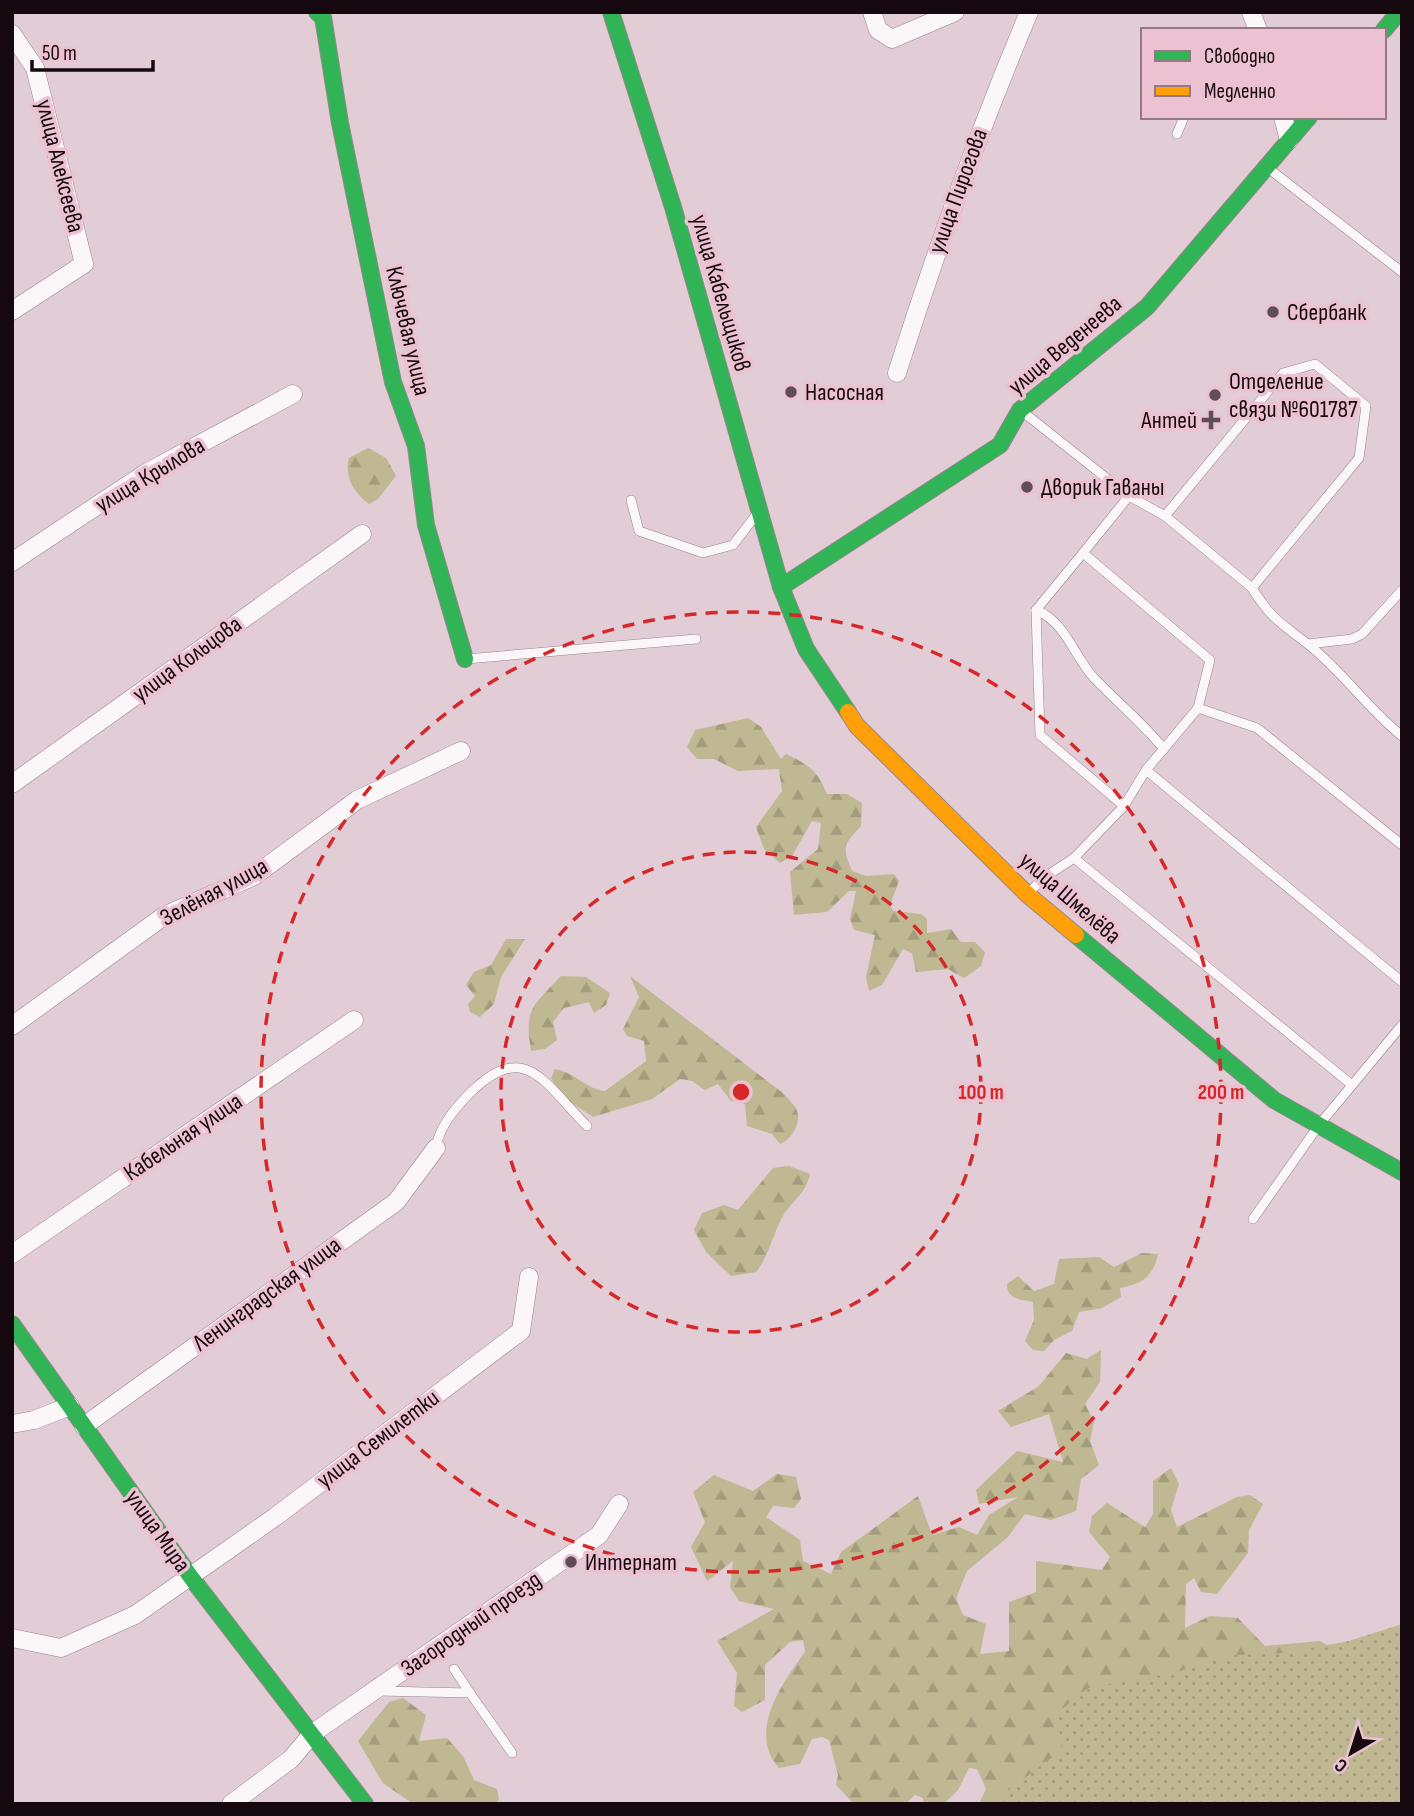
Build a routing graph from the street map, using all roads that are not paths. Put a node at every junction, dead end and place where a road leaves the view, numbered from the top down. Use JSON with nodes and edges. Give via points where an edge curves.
{"nodes":[{"id":1,"x":317,"y":12,"type":"edge"},
{"id":2,"x":611,"y":12,"type":"edge"},
{"id":3,"x":872,"y":12,"type":"edge"},
{"id":4,"x":955,"y":12,"type":"edge"},
{"id":5,"x":1029,"y":12,"type":"edge"},
{"id":6,"x":1399,"y":12,"type":"edge"},
{"id":7,"x":1386,"y":28,"type":"edge"},
{"id":8,"x":12,"y":34,"type":"edge"},
{"id":9,"x":1183,"y":119,"type":"edge"},
{"id":10,"x":1284,"y":119,"type":"edge"},
{"id":11,"x":1307,"y":119,"type":"edge"},
{"id":12,"x":1177,"y":134,"type":"dead end"},
{"id":13,"x":1289,"y":140,"type":"junction"},
{"id":14,"x":1267,"y":167,"type":"junction"},
{"id":15,"x":1402,"y":272,"type":"edge"},
{"id":16,"x":12,"y":311,"type":"edge"},
{"id":17,"x":897,"y":373,"type":"dead end"},
{"id":18,"x":293,"y":394,"type":"dead end"},
{"id":19,"x":1020,"y":410,"type":"junction"},
{"id":20,"x":1129,"y":496,"type":"junction"},
{"id":21,"x":631,"y":500,"type":"dead end"},
{"id":22,"x":759,"y":511,"type":"junction"},
{"id":23,"x":1165,"y":516,"type":"junction"},
{"id":24,"x":362,"y":534,"type":"dead end"},
{"id":25,"x":1083,"y":552,"type":"junction"},
{"id":26,"x":12,"y":562,"type":"edge"},
{"id":27,"x":781,"y":587,"type":"junction"},
{"id":28,"x":1252,"y":588,"type":"junction"},
{"id":29,"x":1402,"y":590,"type":"edge"},
{"id":30,"x":1036,"y":610,"type":"junction"},
{"id":31,"x":696,"y":639,"type":"dead end"},
{"id":32,"x":1308,"y":645,"type":"junction"},
{"id":33,"x":465,"y":659,"type":"joint"},
{"id":34,"x":1198,"y":708,"type":"junction"},
{"id":35,"x":1402,"y":736,"type":"edge"},
{"id":36,"x":1164,"y":749,"type":"junction"},
{"id":37,"x":461,"y":751,"type":"dead end"},
{"id":38,"x":1146,"y":770,"type":"junction"},
{"id":39,"x":12,"y":784,"type":"edge"},
{"id":40,"x":1124,"y":806,"type":"junction"},
{"id":41,"x":1402,"y":845,"type":"edge"},
{"id":42,"x":1074,"y":858,"type":"junction"},
{"id":43,"x":1028,"y":895,"type":"junction"},
{"id":44,"x":1402,"y":982,"type":"edge"},
{"id":45,"x":354,"y":1020,"type":"dead end"},
{"id":46,"x":12,"y":1026,"type":"edge"},
{"id":47,"x":1402,"y":1026,"type":"edge"},
{"id":48,"x":1352,"y":1085,"type":"junction"},
{"id":49,"x":1319,"y":1125,"type":"junction"},
{"id":50,"x":587,"y":1126,"type":"dead end"},
{"id":51,"x":436,"y":1148,"type":"joint"},
{"id":52,"x":1402,"y":1172,"type":"edge"},
{"id":53,"x":1253,"y":1219,"type":"dead end"},
{"id":54,"x":12,"y":1254,"type":"edge"},
{"id":55,"x":529,"y":1278,"type":"dead end"},
{"id":56,"x":12,"y":1324,"type":"edge"},
{"id":57,"x":70,"y":1406,"type":"junction"},
{"id":58,"x":12,"y":1424,"type":"edge"},
{"id":59,"x":84,"y":1426,"type":"junction"},
{"id":60,"x":619,"y":1504,"type":"dead end"},
{"id":61,"x":190,"y":1576,"type":"junction"},
{"id":62,"x":12,"y":1638,"type":"edge"},
{"id":63,"x":454,"y":1669,"type":"dead end"},
{"id":64,"x":374,"y":1691,"type":"junction"},
{"id":65,"x":470,"y":1692,"type":"junction"},
{"id":66,"x":313,"y":1733,"type":"junction"},
{"id":67,"x":512,"y":1753,"type":"dead end"},
{"id":68,"x":231,"y":1804,"type":"edge"},
{"id":69,"x":365,"y":1804,"type":"edge"}],
"edges":[{"from":1,"to":33,"type":"main road","name":"Ключевая улица","via":[[323,18],[393,382],[416,446],[426,525]]},
{"from":2,"to":22,"type":"main road","name":"улица Кабельщиков","via":[[673,207]]},
{"from":3,"to":4,"type":"street","via":[[878,30],[892,39]]},
{"from":5,"to":17,"type":"street","name":"улица Пирогова","via":[[944,227]]},
{"from":6,"to":7,"type":"main road"},
{"from":8,"to":16,"type":"street","name":"улица Алексеева","via":[[35,68],[84,264]]},
{"from":9,"to":12,"type":"lane"},
{"from":10,"to":13,"type":"street"},
{"from":11,"to":13,"type":"main road","name":"улица Веденеева"},
{"from":13,"to":14,"type":"main road","name":"улица Веденеева"},
{"from":14,"to":15,"type":"lane"},
{"from":14,"to":19,"type":"main road","name":"улица Веденеева","via":[[1147,307]]},
{"from":18,"to":26,"type":"street","name":"улица Крылова","via":[[146,473]]},
{"from":19,"to":20,"type":"lane"},
{"from":19,"to":27,"type":"main road","name":"улица Веденеева","via":[[1000,445]]},
{"from":20,"to":23,"type":"lane"},
{"from":20,"to":25,"type":"lane"},
{"from":21,"to":22,"type":"lane","via":[[639,531],[703,553],[733,545]]},
{"from":22,"to":27,"type":"main road","name":"улица Кабельщиков"},
{"from":23,"to":28,"type":"lane"},
{"from":23,"to":28,"type":"lane","via":[[1283,373],[1315,364],[1366,405],[1359,458]]},
{"from":24,"to":39,"type":"street","name":"улица Кольцова"},
{"from":25,"to":30,"type":"lane"},
{"from":25,"to":34,"type":"lane","via":[[1210,660]]},
{"from":27,"to":43,"type":"main road","name":"улица Шмелёва","via":[[806,649],[857,726]]},
{"from":28,"to":32,"type":"lane","via":[[1279,625]]},
{"from":29,"to":32,"type":"lane","via":[[1362,634]]},
{"from":30,"to":36,"type":"lane","via":[[1051,616],[1093,677]]},
{"from":30,"to":40,"type":"lane","via":[[1040,734]]},
{"from":31,"to":33,"type":"lane"},
{"from":32,"to":35,"type":"lane"},
{"from":34,"to":36,"type":"lane"},
{"from":34,"to":41,"type":"lane","via":[[1257,728]]},
{"from":36,"to":38,"type":"lane"},
{"from":37,"to":46,"type":"street","name":"Зелёная улица","via":[[357,800],[254,876],[164,916]]},
{"from":38,"to":40,"type":"lane"},
{"from":38,"to":44,"type":"lane"},
{"from":40,"to":42,"type":"lane"},
{"from":42,"to":43,"type":"lane","via":[[1042,879]]},
{"from":42,"to":48,"type":"lane"},
{"from":43,"to":49,"type":"main road","name":"улица Шмелёва","via":[[1275,1100]]},
{"from":45,"to":54,"type":"street","name":"Кабельная улица"},
{"from":47,"to":48,"type":"lane"},
{"from":48,"to":49,"type":"lane"},
{"from":49,"to":52,"type":"main road","name":"улица Шмелёва"},
{"from":49,"to":53,"type":"lane"},
{"from":50,"to":51,"type":"lane","via":[[526,1068],[509,1066],[489,1074],[462,1101],[438,1133]]},
{"from":51,"to":59,"type":"street","name":"Ленинградская улица","via":[[396,1202]]},
{"from":55,"to":61,"type":"street","name":"улица Семилетки","via":[[521,1331]]},
{"from":56,"to":57,"type":"main road","name":"улица Мира"},
{"from":57,"to":58,"type":"street"},
{"from":57,"to":59,"type":"main road","name":"улица Мира"},
{"from":59,"to":61,"type":"main road","name":"улица Мира"},
{"from":60,"to":64,"type":"street","name":"Загородный проезд","via":[[599,1535]]},
{"from":61,"to":62,"type":"street","name":"улица Семилетки","via":[[135,1615],[61,1648]]},
{"from":61,"to":66,"type":"main road","name":"улица Мира"},
{"from":63,"to":65,"type":"lane"},
{"from":64,"to":65,"type":"lane"},
{"from":64,"to":66,"type":"street","name":"Загородный проезд"},
{"from":65,"to":67,"type":"lane"},
{"from":66,"to":68,"type":"street","via":[[290,1759]]},
{"from":66,"to":69,"type":"main road","name":"улица Мира"}]}
